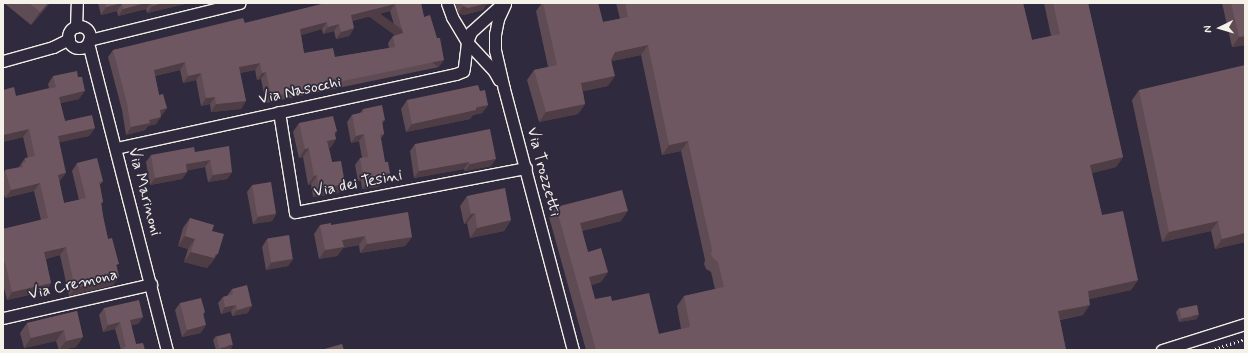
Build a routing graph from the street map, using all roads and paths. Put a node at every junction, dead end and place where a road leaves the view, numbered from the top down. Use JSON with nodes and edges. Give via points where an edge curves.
{"nodes":[{"id":1,"x":77,"y":3,"type":"edge"},
{"id":2,"x":240,"y":3,"type":"edge"},
{"id":3,"x":447,"y":3,"type":"edge"},
{"id":4,"x":504,"y":3,"type":"edge"},
{"id":5,"x":76,"y":26,"type":"junction"},
{"id":6,"x":69,"y":39,"type":"junction"},
{"id":7,"x":89,"y":42,"type":"junction"},
{"id":8,"x":467,"y":42,"type":"junction"},
{"id":9,"x":3,"y":61,"type":"edge"},
{"id":10,"x":504,"y":89,"type":"junction"},
{"id":11,"x":278,"y":112,"type":"junction"},
{"id":12,"x":116,"y":148,"type":"junction"},
{"id":13,"x":526,"y":168,"type":"junction"},
{"id":14,"x":151,"y":284,"type":"junction"},
{"id":15,"x":3,"y":318,"type":"edge"},
{"id":16,"x":1245,"y":324,"type":"edge"},
{"id":17,"x":1245,"y":339,"type":"edge"},
{"id":18,"x":167,"y":350,"type":"edge"},
{"id":19,"x":574,"y":350,"type":"edge"},
{"id":20,"x":1162,"y":350,"type":"edge"},
{"id":21,"x":1211,"y":350,"type":"edge"}],
"edges":[{"from":1,"to":5,"type":"street"},
{"from":2,"to":7,"type":"street"},
{"from":3,"to":8,"type":"street"},
{"from":4,"to":8,"type":"street","name":"Via Trozzetti","via":[[471,32]]},
{"from":4,"to":10,"type":"street","name":"Via Trozzetti","via":[[495,34]]},
{"from":5,"to":6,"type":"street","via":[[70,31]]},
{"from":5,"to":7,"type":"street","via":[[86,28],[90,34]]},
{"from":6,"to":7,"type":"street","via":[[72,45],[79,48]]},
{"from":6,"to":9,"type":"street","via":[[52,47]]},
{"from":7,"to":12,"type":"street","name":"Via Marinoni"},
{"from":8,"to":10,"type":"street","via":[[494,71]]},
{"from":8,"to":11,"type":"street","name":"Via Nasocchi","via":[[464,67],[456,74]]},
{"from":10,"to":13,"type":"street","name":"Via Trozzetti"},
{"from":11,"to":12,"type":"street","name":"Via Nasocchi"},
{"from":11,"to":13,"type":"street","name":"Via dei Tesini","via":[[295,212]]},
{"from":12,"to":14,"type":"street","name":"Via Marinoni"},
{"from":13,"to":19,"type":"street","name":"Via Trozzetti"},
{"from":14,"to":15,"type":"street","name":"Via Cremona"},
{"from":14,"to":18,"type":"street","name":"Via Marinoni"},
{"from":16,"to":20,"type":"street"},
{"from":17,"to":21,"type":"path"}]}
